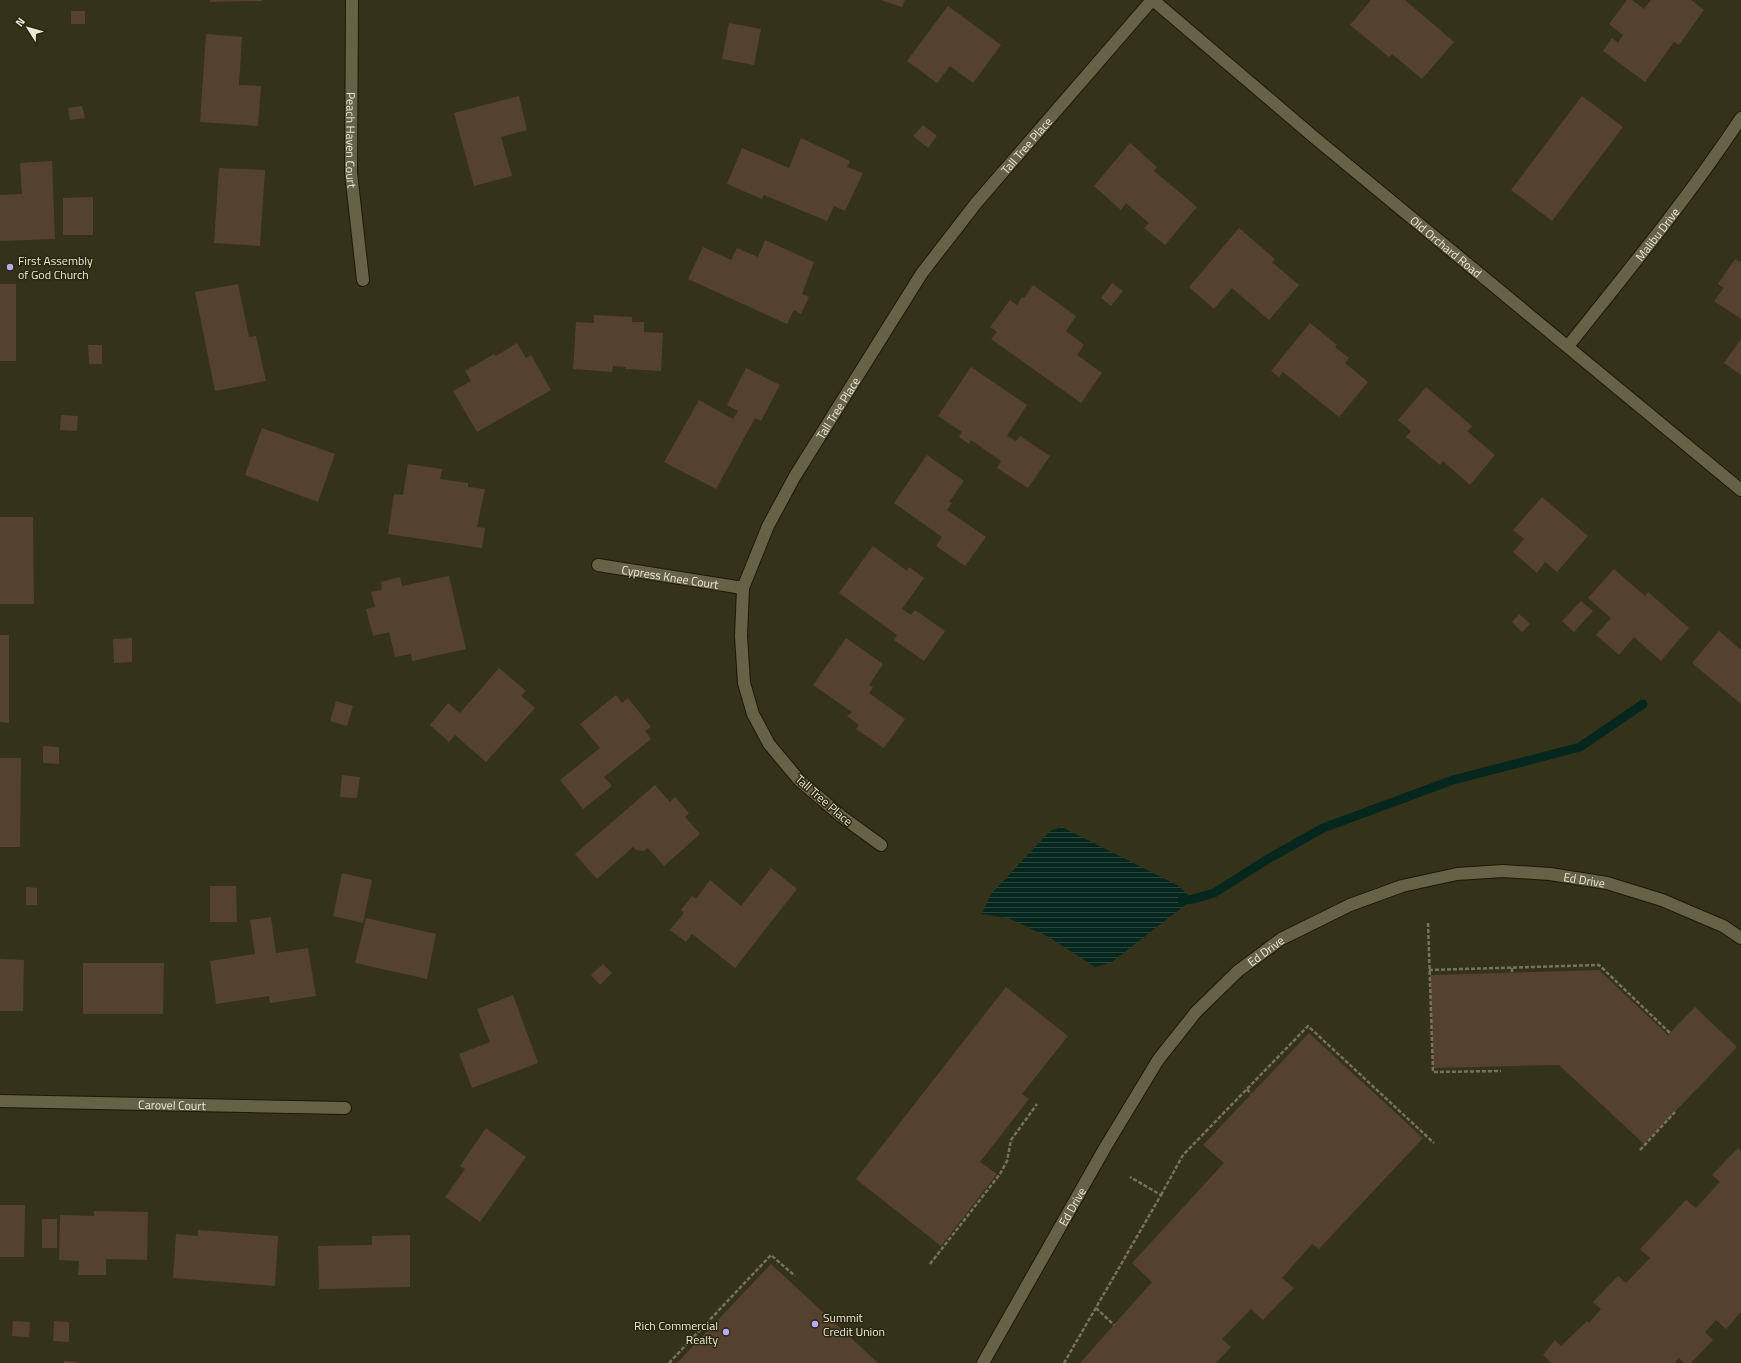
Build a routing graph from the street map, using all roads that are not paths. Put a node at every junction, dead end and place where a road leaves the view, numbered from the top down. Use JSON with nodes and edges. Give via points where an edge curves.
{"nodes":[{"id":1,"x":352,"y":0,"type":"edge"},
{"id":2,"x":1153,"y":0,"type":"edge"},
{"id":3,"x":1741,"y":118,"type":"edge"},
{"id":4,"x":363,"y":280,"type":"dead end"},
{"id":5,"x":1568,"y":346,"type":"junction"},
{"id":6,"x":1741,"y":490,"type":"edge"},
{"id":7,"x":598,"y":565,"type":"dead end"},
{"id":8,"x":742,"y":588,"type":"junction"},
{"id":9,"x":881,"y":845,"type":"dead end"},
{"id":10,"x":1741,"y":938,"type":"edge"},
{"id":11,"x":0,"y":1101,"type":"edge"},
{"id":12,"x":345,"y":1108,"type":"dead end"},
{"id":13,"x":983,"y":1363,"type":"edge"}],
"edges":[{"from":1,"to":4,"type":"street","name":"Peach Haven Court","via":[[351,173]]},
{"from":2,"to":5,"type":"street","name":"Old Orchard Road","via":[[1321,143]]},
{"from":2,"to":8,"type":"street","name":"Tall Tree Place","via":[[977,202],[922,273],[795,476],[768,526]]},
{"from":3,"to":5,"type":"street","name":"Malibu Drive","via":[[1646,249]]},
{"from":5,"to":6,"type":"street","name":"Old Orchard Road"},
{"from":7,"to":8,"type":"street","name":"Cypress Knee Court"},
{"from":8,"to":9,"type":"street","name":"Tall Tree Place","via":[[741,636],[744,683],[753,714],[769,744],[799,780],[841,816]]},
{"from":10,"to":13,"type":"street","name":"Ed Drive","via":[[1723,926],[1662,900],[1607,883],[1550,874],[1503,871],[1457,874],[1402,886],[1350,905],[1281,939],[1238,971],[1196,1012],[1158,1060],[1106,1146]]},
{"from":11,"to":12,"type":"street","name":"Carovel Court"}]}
